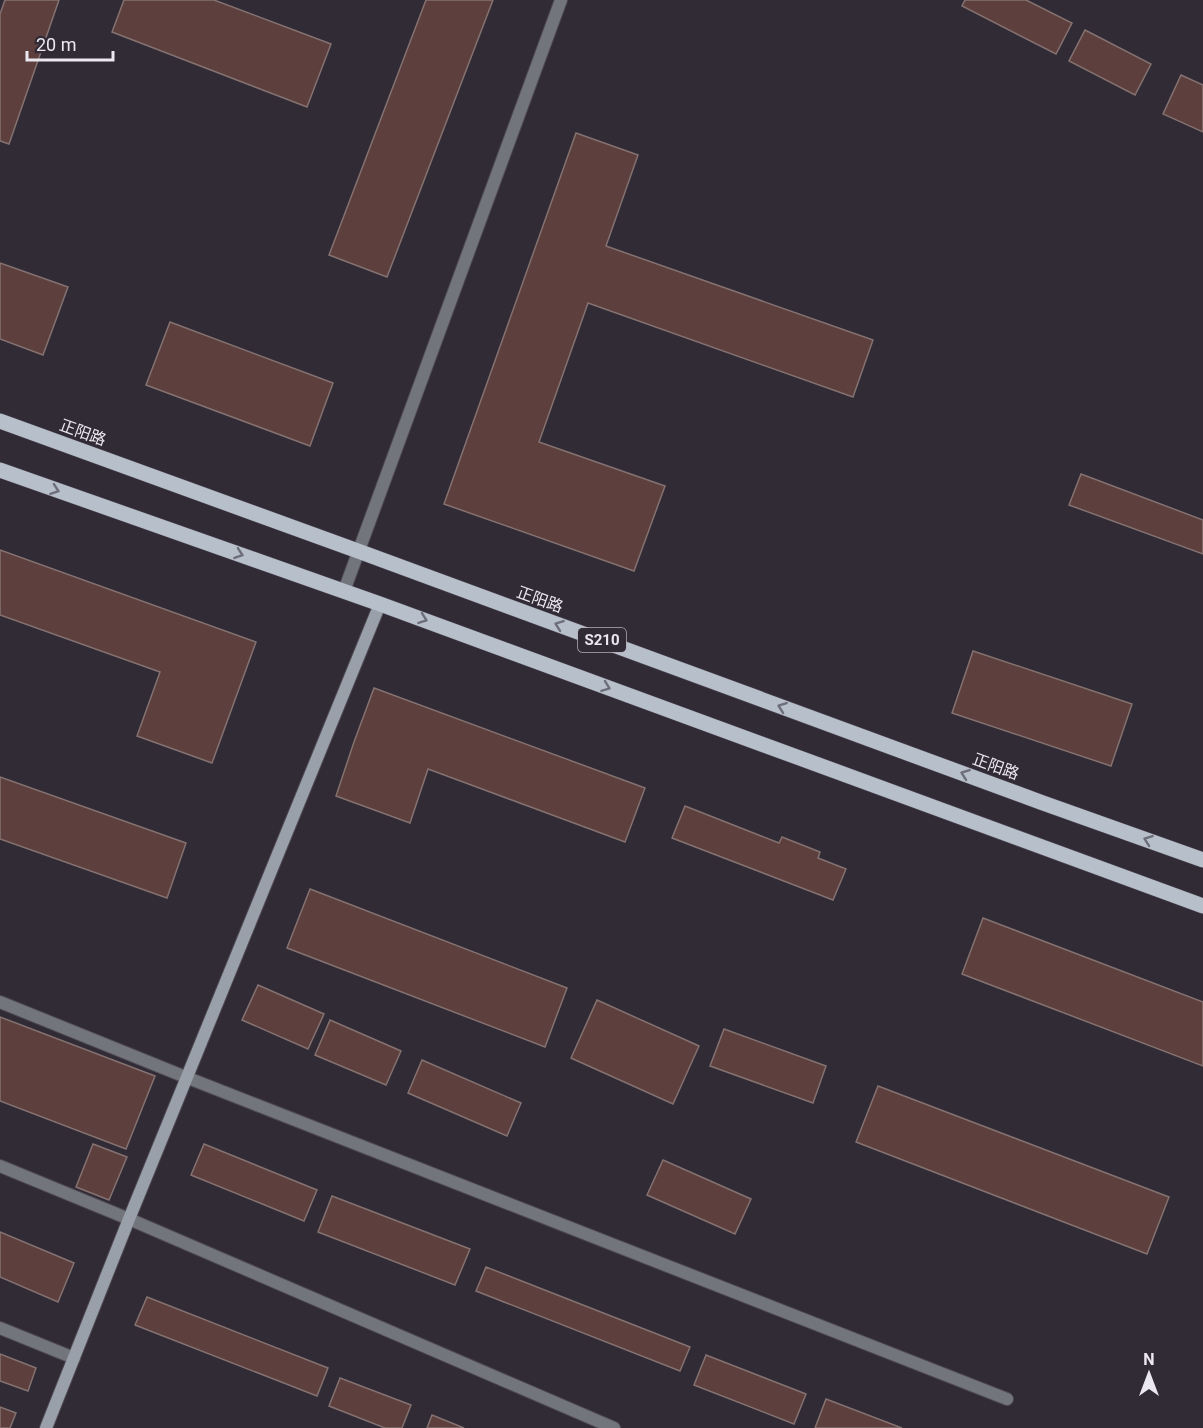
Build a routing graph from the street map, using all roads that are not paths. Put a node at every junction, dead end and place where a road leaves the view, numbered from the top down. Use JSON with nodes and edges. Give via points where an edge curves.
{"nodes":[{"id":1,"x":561,"y":0,"type":"edge"},
{"id":2,"x":0,"y":422,"type":"edge"},
{"id":3,"x":0,"y":470,"type":"edge"},
{"id":4,"x":358,"y":551,"type":"junction"},
{"id":5,"x":344,"y":591,"type":"junction"},
{"id":6,"x":380,"y":604,"type":"junction"},
{"id":7,"x":1203,"y":860,"type":"edge"},
{"id":8,"x":1203,"y":906,"type":"edge"},
{"id":9,"x":0,"y":1002,"type":"edge"},
{"id":10,"x":188,"y":1078,"type":"junction"},
{"id":11,"x":0,"y":1166,"type":"edge"},
{"id":12,"x":129,"y":1219,"type":"junction"},
{"id":13,"x":0,"y":1328,"type":"edge"},
{"id":14,"x":74,"y":1358,"type":"junction"},
{"id":15,"x":1007,"y":1399,"type":"dead end"},
{"id":16,"x":46,"y":1428,"type":"edge"},
{"id":17,"x":615,"y":1428,"type":"edge"}],
"edges":[{"from":1,"to":4,"type":"street"},
{"from":2,"to":4,"type":"main road","name":"正阳路","number":"S210"},
{"from":3,"to":5,"type":"main road","one_way":true},
{"from":4,"to":5,"type":"street"},
{"from":7,"to":4,"type":"main road","name":"正阳路","number":"S210","one_way":true},
{"from":5,"to":6,"type":"main road"},
{"from":6,"to":8,"type":"main road","one_way":true},
{"from":6,"to":10,"type":"street"},
{"from":9,"to":10,"type":"street"},
{"from":10,"to":12,"type":"street"},
{"from":10,"to":15,"type":"street"},
{"from":11,"to":12,"type":"street"},
{"from":12,"to":14,"type":"street"},
{"from":12,"to":17,"type":"street"},
{"from":13,"to":14,"type":"street"},
{"from":14,"to":16,"type":"street"}]}
